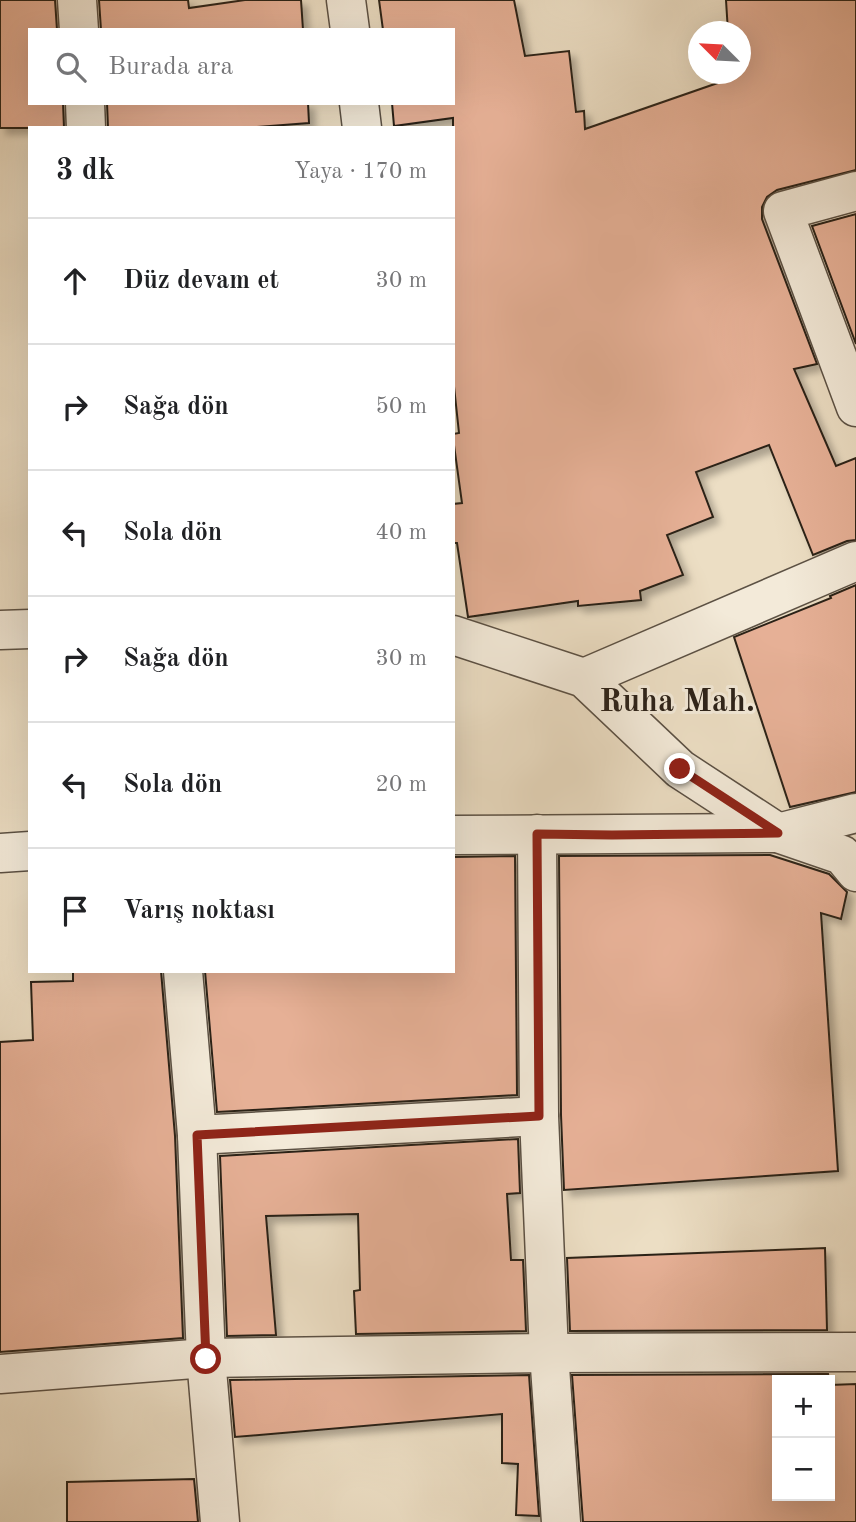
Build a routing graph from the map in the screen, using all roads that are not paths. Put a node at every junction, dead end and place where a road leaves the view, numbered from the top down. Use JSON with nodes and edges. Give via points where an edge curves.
{"nodes":[{"id":1,"x":77,"y":0,"type":"edge"},
{"id":2,"x":346,"y":0,"type":"edge"},
{"id":3,"x":79,"y":28,"type":"edge"},
{"id":4,"x":350,"y":28,"type":"edge"},
{"id":5,"x":85,"y":105,"type":"edge"},
{"id":6,"x":359,"y":105,"type":"edge"},
{"id":7,"x":86,"y":126,"type":"edge"},
{"id":8,"x":362,"y":126,"type":"edge"},
{"id":9,"x":856,"y":191,"type":"edge"},
{"id":10,"x":856,"y":407,"type":"edge"},
{"id":11,"x":856,"y":561,"type":"edge"},
{"id":12,"x":28,"y":629,"type":"edge"},
{"id":13,"x":0,"y":631,"type":"edge"},
{"id":14,"x":455,"y":636,"type":"edge"},
{"id":15,"x":584,"y":678,"type":"junction"},
{"id":16,"x":856,"y":813,"type":"edge"},
{"id":17,"x":778,"y":833,"type":"junction"},
{"id":18,"x":537,"y":834,"type":"junction"},
{"id":19,"x":455,"y":835,"type":"edge"},
{"id":20,"x":28,"y":851,"type":"edge"},
{"id":21,"x":0,"y":853,"type":"edge"},
{"id":22,"x":856,"y":872,"type":"edge"},
{"id":23,"x":183,"y":973,"type":"edge"},
{"id":24,"x":539,"y":1116,"type":"junction"},
{"id":25,"x":197,"y":1135,"type":"junction"},
{"id":26,"x":856,"y":1352,"type":"edge"},
{"id":27,"x":549,"y":1353,"type":"junction"},
{"id":28,"x":206,"y":1359,"type":"junction"},
{"id":29,"x":0,"y":1374,"type":"edge"},
{"id":30,"x":220,"y":1522,"type":"edge"},
{"id":31,"x":561,"y":1522,"type":"edge"}],
"edges":[{"from":1,"to":3,"type":"street"},
{"from":2,"to":4,"type":"street"},
{"from":5,"to":7,"type":"street"},
{"from":6,"to":8,"type":"street"},
{"from":9,"to":10,"type":"street","via":[[783,211]]},
{"from":11,"to":15,"type":"street"},
{"from":12,"to":13,"type":"street"},
{"from":14,"to":15,"type":"street"},
{"from":15,"to":17,"type":"street","via":[[680,769]]},
{"from":16,"to":17,"type":"street"},
{"from":17,"to":18,"type":"street"},
{"from":17,"to":22,"type":"street","via":[[842,855]]},
{"from":18,"to":19,"type":"street"},
{"from":18,"to":24,"type":"street"},
{"from":20,"to":21,"type":"street"},
{"from":23,"to":25,"type":"street"},
{"from":24,"to":25,"type":"street"},
{"from":24,"to":27,"type":"street"},
{"from":25,"to":28,"type":"street"},
{"from":26,"to":27,"type":"street"},
{"from":27,"to":28,"type":"street"},
{"from":27,"to":31,"type":"street"},
{"from":28,"to":29,"type":"street"},
{"from":28,"to":30,"type":"street"}]}
